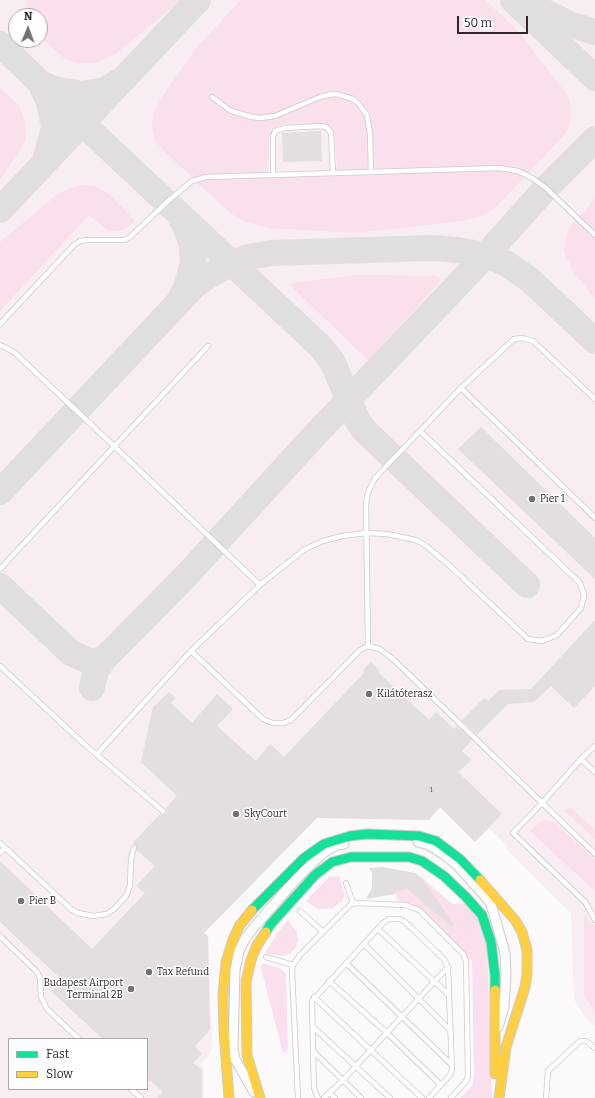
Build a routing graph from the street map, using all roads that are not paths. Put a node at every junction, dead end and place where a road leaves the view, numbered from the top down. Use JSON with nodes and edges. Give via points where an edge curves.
{"nodes":[{"id":1,"x":212,"y":97,"type":"dead end"},
{"id":2,"x":371,"y":172,"type":"junction"},
{"id":3,"x":333,"y":174,"type":"junction"},
{"id":4,"x":273,"y":175,"type":"junction"},
{"id":5,"x":595,"y":234,"type":"edge"},
{"id":6,"x":0,"y":324,"type":"edge"},
{"id":7,"x":0,"y":345,"type":"edge"},
{"id":8,"x":208,"y":346,"type":"dead end"},
{"id":9,"x":461,"y":388,"type":"junction"},
{"id":10,"x":595,"y":399,"type":"edge"},
{"id":11,"x":420,"y":431,"type":"junction"},
{"id":12,"x":114,"y":446,"type":"junction"},
{"id":13,"x":595,"y":518,"type":"edge"},
{"id":14,"x":366,"y":533,"type":"junction"},
{"id":15,"x":0,"y":569,"type":"edge"},
{"id":16,"x":260,"y":585,"type":"junction"},
{"id":17,"x":368,"y":646,"type":"junction"},
{"id":18,"x":191,"y":651,"type":"junction"},
{"id":19,"x":0,"y":666,"type":"edge"},
{"id":20,"x":595,"y":746,"type":"edge"},
{"id":21,"x":97,"y":754,"type":"junction"},
{"id":22,"x":581,"y":759,"type":"junction"},
{"id":23,"x":595,"y":772,"type":"edge"},
{"id":24,"x":543,"y":802,"type":"junction"},
{"id":25,"x":163,"y":811,"type":"dead end"},
{"id":26,"x":0,"y":843,"type":"edge"},
{"id":27,"x":5,"y":848,"type":"junction"},
{"id":28,"x":134,"y":848,"type":"dead end"},
{"id":29,"x":0,"y":853,"type":"edge"},
{"id":30,"x":595,"y":854,"type":"edge"},
{"id":31,"x":346,"y":883,"type":"dead end"},
{"id":32,"x":353,"y":903,"type":"junction"},
{"id":33,"x":300,"y":911,"type":"dead end"},
{"id":34,"x":595,"y":920,"type":"edge"},
{"id":35,"x":378,"y":929,"type":"junction"},
{"id":36,"x":323,"y":932,"type":"junction"},
{"id":37,"x":0,"y":936,"type":"edge"},
{"id":38,"x":364,"y":944,"type":"junction"},
{"id":39,"x":266,"y":957,"type":"dead end"},
{"id":40,"x":346,"y":963,"type":"junction"},
{"id":41,"x":293,"y":965,"type":"junction"},
{"id":42,"x":448,"y":967,"type":"junction"},
{"id":43,"x":329,"y":981,"type":"junction"},
{"id":44,"x":434,"y":982,"type":"junction"},
{"id":45,"x":449,"y":996,"type":"junction"},
{"id":46,"x":314,"y":997,"type":"junction"},
{"id":47,"x":419,"y":999,"type":"junction"},
{"id":48,"x":402,"y":1016,"type":"junction"},
{"id":49,"x":312,"y":1027,"type":"junction"},
{"id":50,"x":450,"y":1030,"type":"junction"},
{"id":51,"x":387,"y":1033,"type":"junction"},
{"id":52,"x":495,"y":1035,"type":"junction"},
{"id":53,"x":78,"y":1038,"type":"edge"},
{"id":54,"x":595,"y":1048,"type":"edge"},
{"id":55,"x":370,"y":1050,"type":"junction"},
{"id":56,"x":313,"y":1051,"type":"junction"},
{"id":57,"x":451,"y":1064,"type":"junction"},
{"id":58,"x":356,"y":1066,"type":"junction"},
{"id":59,"x":343,"y":1080,"type":"junction"},
{"id":60,"x":441,"y":1085,"type":"junction"},
{"id":61,"x":132,"y":1090,"type":"edge"},
{"id":62,"x":330,"y":1093,"type":"junction"},
{"id":63,"x":141,"y":1098,"type":"edge"},
{"id":64,"x":229,"y":1098,"type":"edge"},
{"id":65,"x":259,"y":1098,"type":"edge"},
{"id":66,"x":298,"y":1098,"type":"edge"},
{"id":67,"x":318,"y":1098,"type":"edge"},
{"id":68,"x":324,"y":1098,"type":"edge"},
{"id":69,"x":336,"y":1098,"type":"edge"},
{"id":70,"x":361,"y":1098,"type":"edge"},
{"id":71,"x":390,"y":1098,"type":"edge"},
{"id":72,"x":422,"y":1098,"type":"edge"},
{"id":73,"x":429,"y":1098,"type":"edge"},
{"id":74,"x":451,"y":1098,"type":"edge"},
{"id":75,"x":496,"y":1098,"type":"edge"},
{"id":76,"x":499,"y":1098,"type":"edge"},
{"id":77,"x":546,"y":1098,"type":"edge"}],
"edges":[{"from":1,"to":2,"type":"lane","via":[[231,111],[260,118],[276,116],[328,95],[336,94],[353,99],[367,115]]},
{"from":2,"to":3,"type":"lane"},
{"from":2,"to":5,"type":"lane","via":[[499,168],[518,172],[546,188]]},
{"from":3,"to":4,"type":"lane"},
{"from":3,"to":4,"type":"lane","via":[[331,133],[320,126],[275,131]]},
{"from":4,"to":6,"type":"lane","via":[[199,178],[192,181],[125,240],[88,240],[74,244]]},
{"from":7,"to":12,"type":"lane","via":[[14,352]]},
{"from":8,"to":12,"type":"lane"},
{"from":9,"to":10,"type":"lane","via":[[511,341],[523,338],[533,341]]},
{"from":9,"to":11,"type":"lane"},
{"from":9,"to":13,"type":"lane"},
{"from":11,"to":14,"type":"lane","via":[[371,484],[366,503]]},
{"from":11,"to":14,"type":"lane","via":[[577,578],[583,588],[581,608],[557,635],[542,641],[528,639],[425,545],[398,536]]},
{"from":12,"to":15,"type":"lane"},
{"from":12,"to":16,"type":"lane"},
{"from":14,"to":16,"type":"lane","via":[[342,536],[305,549]]},
{"from":14,"to":17,"type":"lane"},
{"from":16,"to":18,"type":"lane"},
{"from":17,"to":18,"type":"lane","via":[[360,650],[291,720],[283,723],[263,719]]},
{"from":17,"to":24,"type":"lane","via":[[380,649],[394,660]]},
{"from":18,"to":21,"type":"lane"},
{"from":19,"to":21,"type":"lane"},
{"from":20,"to":22,"type":"lane"},
{"from":21,"to":25,"type":"lane"},
{"from":22,"to":23,"type":"lane"},
{"from":22,"to":24,"type":"lane"},
{"from":24,"to":30,"type":"lane"},
{"from":24,"to":34,"type":"lane","via":[[513,833],[585,902]]},
{"from":26,"to":27,"type":"lane"},
{"from":27,"to":28,"type":"lane","via":[[71,909],[93,916],[107,914],[129,892]]},
{"from":27,"to":29,"type":"lane"},
{"from":31,"to":32,"type":"lane"},
{"from":32,"to":36,"type":"lane"},
{"from":32,"to":74,"type":"lane","via":[[411,906],[419,910],[463,954],[466,961],[468,1075],[467,1080]]},
{"from":33,"to":36,"type":"lane"},
{"from":35,"to":38,"type":"lane"},
{"from":35,"to":42,"type":"lane","via":[[386,921],[399,919],[444,960]]},
{"from":35,"to":44,"type":"lane"},
{"from":36,"to":41,"type":"lane"},
{"from":37,"to":53,"type":"lane","via":[[37,972],[40,978],[41,997],[47,1009]]},
{"from":38,"to":40,"type":"lane"},
{"from":38,"to":47,"type":"lane"},
{"from":39,"to":41,"type":"lane"},
{"from":40,"to":43,"type":"lane"},
{"from":40,"to":48,"type":"lane"},
{"from":41,"to":66,"type":"lane"},
{"from":42,"to":44,"type":"lane"},
{"from":42,"to":45,"type":"lane"},
{"from":43,"to":46,"type":"lane"},
{"from":43,"to":51,"type":"lane"},
{"from":44,"to":45,"type":"lane"},
{"from":44,"to":47,"type":"lane"},
{"from":45,"to":50,"type":"lane"},
{"from":46,"to":49,"type":"lane"},
{"from":46,"to":55,"type":"lane"},
{"from":47,"to":48,"type":"lane"},
{"from":47,"to":50,"type":"lane"},
{"from":48,"to":51,"type":"lane"},
{"from":48,"to":57,"type":"lane"},
{"from":49,"to":56,"type":"lane"},
{"from":49,"to":58,"type":"lane"},
{"from":50,"to":57,"type":"lane"},
{"from":51,"to":55,"type":"lane"},
{"from":51,"to":60,"type":"lane"},
{"from":52,"to":65,"type":"street","via":[[493,956],[485,920],[478,909],[444,876],[422,861],[397,856],[342,859],[332,862],[315,875],[270,925],[257,944],[251,960],[246,982],[246,1044]]},
{"from":52,"to":65,"type":"street","via":[[504,1007],[505,953],[491,904],[484,895],[457,865],[429,846],[410,840],[367,840],[337,845],[323,853],[297,878],[245,939],[240,950],[235,970],[233,1048],[235,1059]]},
{"from":52,"to":75,"type":"street"},
{"from":54,"to":77,"type":"lane","via":[[586,1041],[580,1041],[548,1071]]},
{"from":55,"to":58,"type":"lane"},
{"from":55,"to":72,"type":"lane"},
{"from":56,"to":59,"type":"lane"},
{"from":56,"to":67,"type":"lane","via":[[314,1088]]},
{"from":57,"to":60,"type":"lane","via":[[450,1075]]},
{"from":58,"to":59,"type":"lane"},
{"from":58,"to":71,"type":"lane"},
{"from":59,"to":62,"type":"lane"},
{"from":59,"to":70,"type":"lane"},
{"from":60,"to":73,"type":"lane"},
{"from":61,"to":63,"type":"lane"},
{"from":62,"to":68,"type":"lane"},
{"from":62,"to":69,"type":"lane"},
{"from":64,"to":76,"type":"street","via":[[224,987],[226,962],[240,925],[304,858],[324,844],[367,834],[412,835],[436,841],[460,859],[503,905],[522,932],[528,963],[525,987],[506,1047]]}]}
